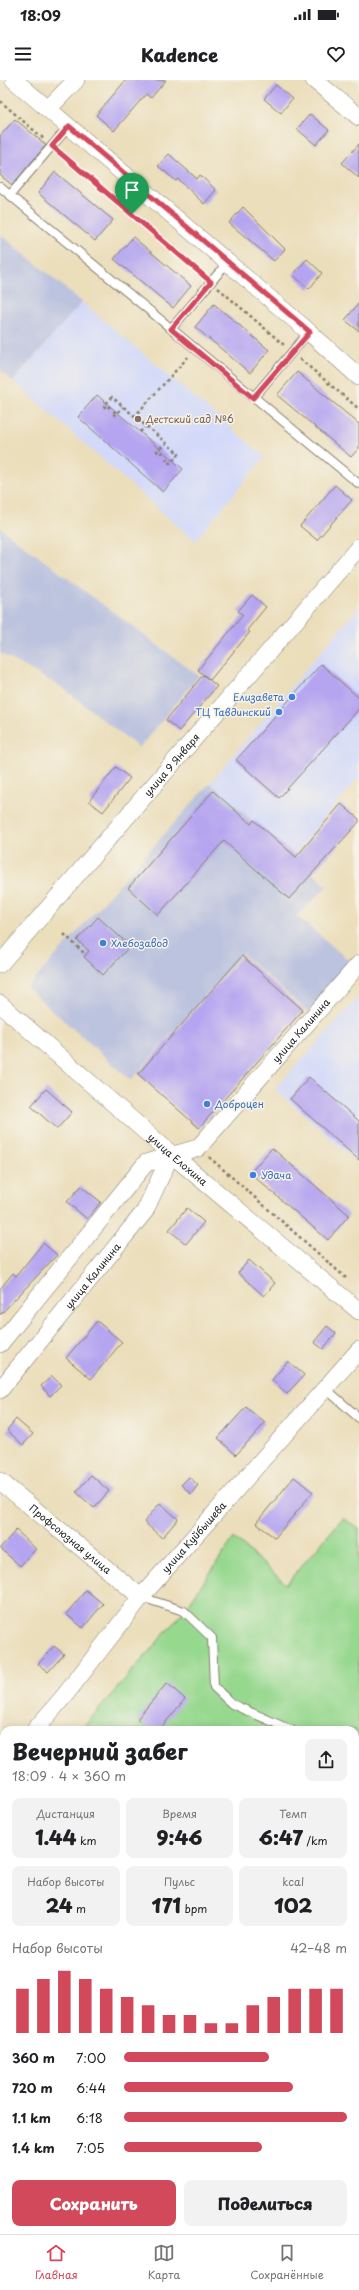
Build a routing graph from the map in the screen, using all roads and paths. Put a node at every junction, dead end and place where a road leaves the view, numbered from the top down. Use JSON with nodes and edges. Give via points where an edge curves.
{"nodes":[{"id":1,"x":14,"y":80,"type":"edge"},
{"id":2,"x":76,"y":80,"type":"edge"},
{"id":3,"x":314,"y":80,"type":"edge"},
{"id":4,"x":0,"y":100,"type":"edge"},
{"id":5,"x":48,"y":109,"type":"junction"},
{"id":6,"x":359,"y":117,"type":"edge"},
{"id":7,"x":69,"y":126,"type":"junction"},
{"id":8,"x":52,"y":146,"type":"junction"},
{"id":9,"x":0,"y":187,"type":"edge"},
{"id":10,"x":10,"y":195,"type":"junction"},
{"id":11,"x":228,"y":262,"type":"junction"},
{"id":12,"x":211,"y":282,"type":"junction"},
{"id":13,"x":171,"y":329,"type":"junction"},
{"id":14,"x":310,"y":332,"type":"junction"},
{"id":15,"x":195,"y":349,"type":"junction"},
{"id":16,"x":292,"y":352,"type":"junction"},
{"id":17,"x":359,"y":377,"type":"edge"},
{"id":18,"x":253,"y":398,"type":"junction"},
{"id":19,"x":110,"y":406,"type":"dead end"},
{"id":20,"x":124,"y":407,"type":"junction"},
{"id":21,"x":359,"y":409,"type":"edge"},
{"id":22,"x":116,"y":411,"type":"dead end"},
{"id":23,"x":134,"y":417,"type":"junction"},
{"id":24,"x":146,"y":426,"type":"junction"},
{"id":25,"x":140,"y":432,"type":"dead end"},
{"id":26,"x":166,"y":443,"type":"junction"},
{"id":27,"x":163,"y":452,"type":"dead end"},
{"id":28,"x":169,"y":458,"type":"dead end"},
{"id":29,"x":359,"y":484,"type":"edge"},
{"id":30,"x":359,"y":547,"type":"edge"},
{"id":31,"x":64,"y":934,"type":"dead end"},
{"id":32,"x":86,"y":954,"type":"dead end"},
{"id":33,"x":0,"y":964,"type":"edge"},
{"id":34,"x":359,"y":964,"type":"edge"},
{"id":35,"x":0,"y":1004,"type":"edge"},
{"id":36,"x":198,"y":1148,"type":"junction"},
{"id":37,"x":171,"y":1154,"type":"junction"},
{"id":38,"x":347,"y":1278,"type":"dead end"},
{"id":39,"x":359,"y":1311,"type":"edge"},
{"id":40,"x":0,"y":1344,"type":"edge"},
{"id":41,"x":359,"y":1350,"type":"edge"},
{"id":42,"x":325,"y":1388,"type":"junction"},
{"id":43,"x":0,"y":1390,"type":"edge"},
{"id":44,"x":359,"y":1418,"type":"edge"},
{"id":45,"x":0,"y":1481,"type":"edge"},
{"id":46,"x":141,"y":1598,"type":"junction"},
{"id":47,"x":38,"y":1726,"type":"edge"},
{"id":48,"x":282,"y":1726,"type":"edge"}],
"edges":[{"from":1,"to":5,"type":"street"},
{"from":2,"to":5,"type":"street"},
{"from":3,"to":6,"type":"street"},
{"from":4,"to":8,"type":"path"},
{"from":5,"to":7,"type":"street"},
{"from":7,"to":8,"type":"lane"},
{"from":7,"to":11,"type":"street"},
{"from":8,"to":10,"type":"lane"},
{"from":8,"to":12,"type":"path"},
{"from":9,"to":10,"type":"lane"},
{"from":10,"to":13,"type":"lane"},
{"from":11,"to":12,"type":"lane"},
{"from":11,"to":14,"type":"street"},
{"from":12,"to":13,"type":"lane"},
{"from":12,"to":16,"type":"path"},
{"from":13,"to":15,"type":"lane"},
{"from":14,"to":16,"type":"lane"},
{"from":14,"to":17,"type":"street"},
{"from":15,"to":18,"type":"lane"},
{"from":15,"to":23,"type":"path"},
{"from":16,"to":18,"type":"lane"},
{"from":16,"to":21,"type":"path"},
{"from":18,"to":29,"type":"lane"},
{"from":19,"to":20,"type":"path","via":[[104,406],[112,397]]},
{"from":20,"to":22,"type":"path","via":[[115,415],[112,413]]},
{"from":20,"to":23,"type":"path"},
{"from":23,"to":24,"type":"path"},
{"from":24,"to":25,"type":"path"},
{"from":24,"to":26,"type":"path"},
{"from":26,"to":27,"type":"path","via":[[157,451],[160,454]]},
{"from":26,"to":28,"type":"path","via":[[179,454],[170,463],[166,460]]},
{"from":30,"to":33,"type":"street","name":"улица 9 Января"},
{"from":31,"to":32,"type":"path"},
{"from":34,"to":36,"type":"street","name":"улица Калинина"},
{"from":35,"to":37,"type":"street","name":"улица Елохина"},
{"from":36,"to":37,"type":"street"},
{"from":36,"to":38,"type":"path"},
{"from":37,"to":39,"type":"street","name":"улица Елохина"},
{"from":37,"to":40,"type":"street","via":[[146,1163]]},
{"from":37,"to":43,"type":"street","name":"улица Калинина","via":[[145,1211]]},
{"from":41,"to":42,"type":"street","name":"улица Куйбышева"},
{"from":42,"to":44,"type":"lane"},
{"from":42,"to":46,"type":"street","name":"улица Куйбышева"},
{"from":45,"to":46,"type":"street","name":"Профсоюзная улица"},
{"from":46,"to":47,"type":"street","name":"улица Куйбышева"},
{"from":46,"to":48,"type":"lane","via":[[184,1611],[212,1638],[214,1687],[232,1704]]}]}
